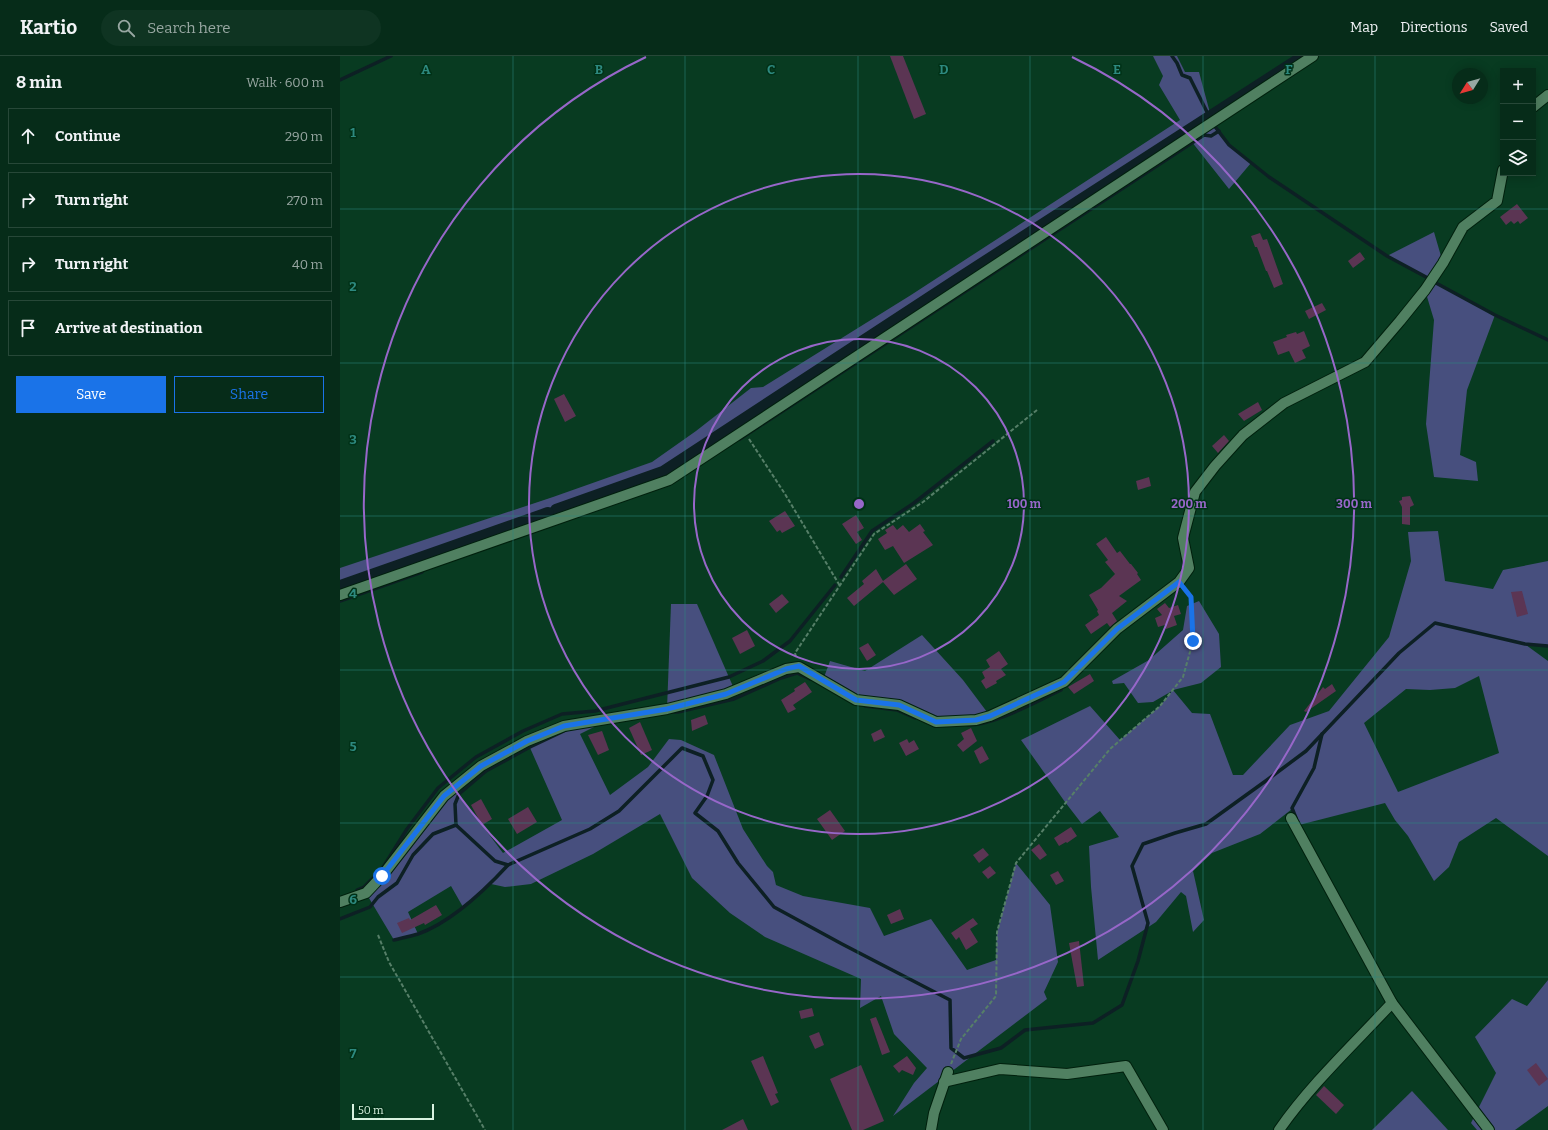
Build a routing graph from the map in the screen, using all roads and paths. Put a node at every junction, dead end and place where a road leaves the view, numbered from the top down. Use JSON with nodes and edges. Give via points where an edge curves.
{"nodes":[{"id":1,"x":1312,"y":56,"type":"edge"},
{"id":2,"x":1548,"y":95,"type":"edge"},
{"id":3,"x":1536,"y":105,"type":"edge"},
{"id":4,"x":1502,"y":176,"type":"edge"},
{"id":5,"x":1037,"y":410,"type":"dead end"},
{"id":6,"x":750,"y":441,"type":"dead end"},
{"id":7,"x":1179,"y":582,"type":"junction"},
{"id":8,"x":840,"y":586,"type":"junction"},
{"id":9,"x":340,"y":595,"type":"edge"},
{"id":10,"x":799,"y":666,"type":"junction"},
{"id":11,"x":1291,"y":818,"type":"dead end"},
{"id":12,"x":340,"y":902,"type":"edge"},
{"id":13,"x":378,"y":935,"type":"dead end"},
{"id":14,"x":1392,"y":1003,"type":"junction"},
{"id":15,"x":946,"y":1077,"type":"junction"},
{"id":16,"x":485,"y":1130,"type":"edge"},
{"id":17,"x":931,"y":1130,"type":"edge"},
{"id":18,"x":1163,"y":1130,"type":"edge"},
{"id":19,"x":1279,"y":1130,"type":"edge"},
{"id":20,"x":1489,"y":1130,"type":"edge"}],
"edges":[{"from":1,"to":9,"type":"street","via":[[669,480]]},
{"from":2,"to":3,"type":"street"},
{"from":4,"to":7,"type":"street","via":[[1497,201],[1463,227],[1425,290],[1365,362],[1284,403],[1243,434],[1215,466],[1195,492],[1183,538],[1189,568]]},
{"from":5,"to":8,"type":"path","via":[[923,502],[874,534]]},
{"from":6,"to":8,"type":"path"},
{"from":7,"to":10,"type":"street","via":[[1117,629],[1064,682],[976,720],[936,722],[899,705],[856,700]]},
{"from":7,"to":15,"type":"path","via":[[1191,597],[1193,641],[1183,677],[1160,706],[1110,749],[1016,862],[997,932],[996,996],[961,1039]]},
{"from":8,"to":10,"type":"path","via":[[796,653]]},
{"from":10,"to":12,"type":"street","via":[[726,694],[667,709],[564,726],[527,741],[481,766],[444,796],[366,893]]},
{"from":11,"to":14,"type":"street"},
{"from":13,"to":16,"type":"path","via":[[388,962]]},
{"from":14,"to":19,"type":"street","via":[[1307,1094]]},
{"from":14,"to":20,"type":"street"},
{"from":15,"to":17,"type":"street"},
{"from":15,"to":18,"type":"street","via":[[1000,1069],[1067,1074],[1126,1066]]}]}
